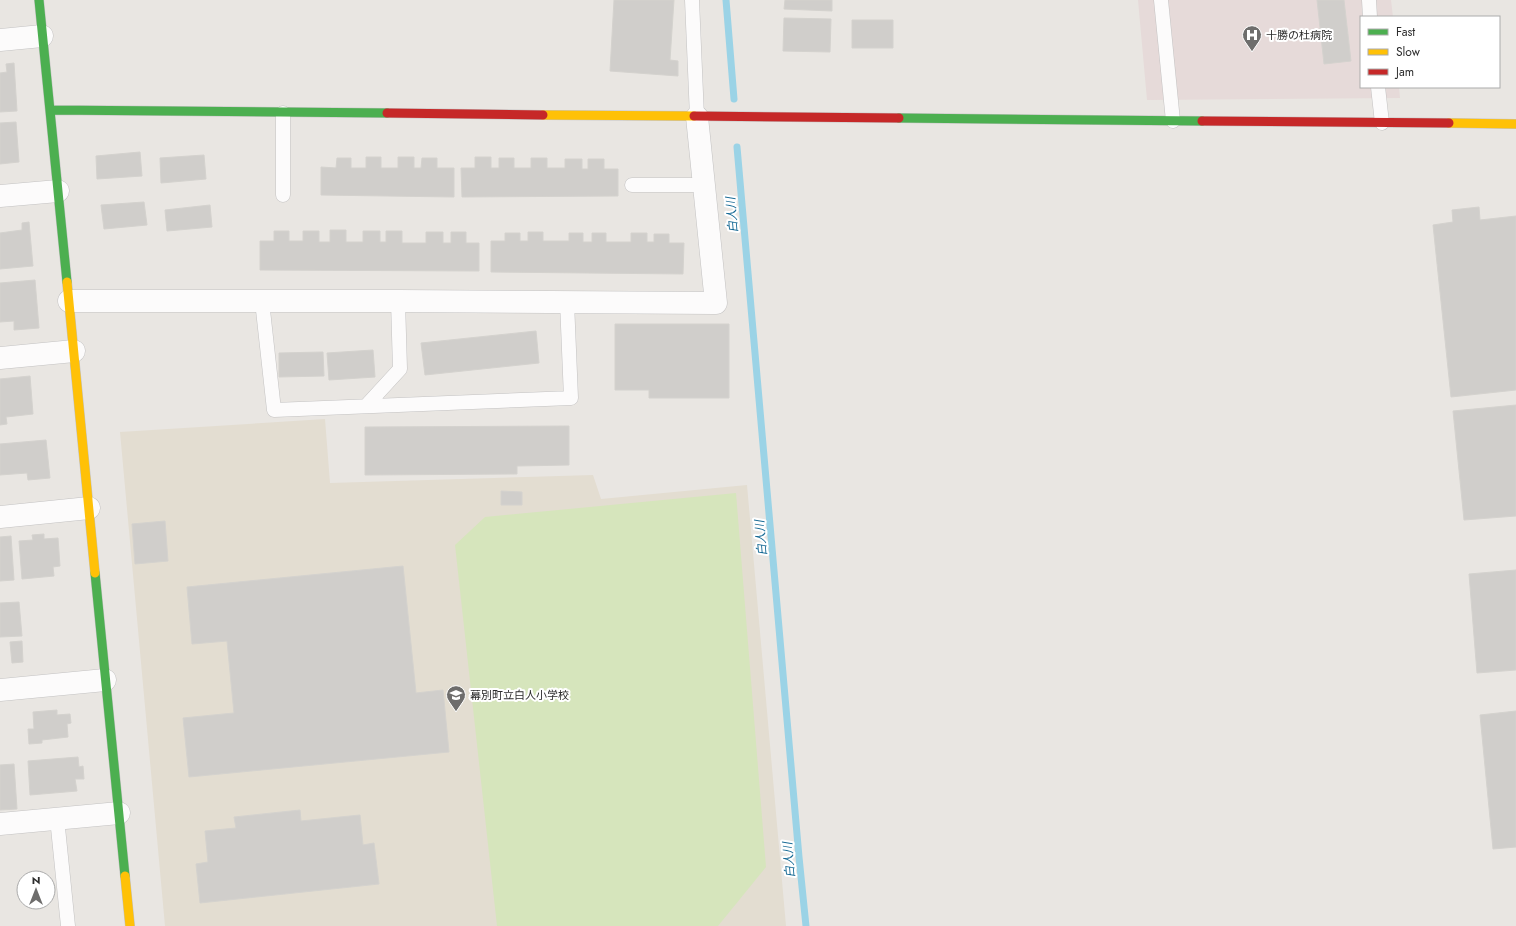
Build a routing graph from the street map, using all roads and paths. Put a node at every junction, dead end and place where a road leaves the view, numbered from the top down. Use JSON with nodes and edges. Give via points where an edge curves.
{"nodes":[{"id":1,"x":39,"y":0,"type":"edge"},
{"id":2,"x":692,"y":0,"type":"edge"},
{"id":3,"x":1161,"y":0,"type":"edge"},
{"id":4,"x":1369,"y":0,"type":"edge"},
{"id":5,"x":1370,"y":16,"type":"edge"},
{"id":6,"x":42,"y":36,"type":"junction"},
{"id":7,"x":0,"y":40,"type":"edge"},
{"id":8,"x":1378,"y":88,"type":"edge"},
{"id":9,"x":50,"y":110,"type":"junction"},
{"id":10,"x":283,"y":113,"type":"junction"},
{"id":11,"x":697,"y":117,"type":"junction"},
{"id":12,"x":1173,"y":121,"type":"junction"},
{"id":13,"x":1382,"y":123,"type":"junction"},
{"id":14,"x":1516,"y":124,"type":"edge"},
{"id":15,"x":632,"y":185,"type":"dead end"},
{"id":16,"x":704,"y":185,"type":"junction"},
{"id":17,"x":58,"y":191,"type":"junction"},
{"id":18,"x":283,"y":195,"type":"dead end"},
{"id":19,"x":0,"y":196,"type":"edge"},
{"id":20,"x":69,"y":301,"type":"junction"},
{"id":21,"x":262,"y":301,"type":"junction"},
{"id":22,"x":398,"y":301,"type":"junction"},
{"id":23,"x":568,"y":302,"type":"junction"},
{"id":24,"x":74,"y":351,"type":"junction"},
{"id":25,"x":0,"y":358,"type":"edge"},
{"id":26,"x":366,"y":406,"type":"junction"},
{"id":27,"x":89,"y":508,"type":"junction"},
{"id":28,"x":0,"y":517,"type":"edge"},
{"id":29,"x":105,"y":680,"type":"junction"},
{"id":30,"x":0,"y":690,"type":"edge"},
{"id":31,"x":119,"y":813,"type":"junction"},
{"id":32,"x":57,"y":818,"type":"junction"},
{"id":33,"x":0,"y":824,"type":"edge"},
{"id":34,"x":68,"y":926,"type":"edge"},
{"id":35,"x":130,"y":926,"type":"edge"}],
"edges":[{"from":1,"to":6,"type":"street"},
{"from":2,"to":11,"type":"lane"},
{"from":3,"to":12,"type":"lane"},
{"from":4,"to":5,"type":"lane"},
{"from":6,"to":7,"type":"street"},
{"from":6,"to":9,"type":"street"},
{"from":8,"to":13,"type":"lane"},
{"from":9,"to":10,"type":"street"},
{"from":9,"to":17,"type":"street"},
{"from":10,"to":11,"type":"street"},
{"from":10,"to":18,"type":"lane"},
{"from":11,"to":12,"type":"street"},
{"from":11,"to":16,"type":"street"},
{"from":12,"to":13,"type":"street"},
{"from":13,"to":14,"type":"street"},
{"from":15,"to":16,"type":"lane"},
{"from":16,"to":23,"type":"street","via":[[716,303]]},
{"from":17,"to":19,"type":"street"},
{"from":17,"to":20,"type":"street"},
{"from":20,"to":21,"type":"street"},
{"from":20,"to":24,"type":"street"},
{"from":21,"to":22,"type":"street"},
{"from":21,"to":26,"type":"lane","via":[[274,410]]},
{"from":22,"to":23,"type":"street"},
{"from":22,"to":26,"type":"lane","via":[[400,369]]},
{"from":23,"to":26,"type":"lane","via":[[571,398]]},
{"from":24,"to":25,"type":"street"},
{"from":24,"to":27,"type":"street"},
{"from":27,"to":28,"type":"street"},
{"from":27,"to":29,"type":"street"},
{"from":29,"to":30,"type":"street"},
{"from":29,"to":31,"type":"street"},
{"from":31,"to":32,"type":"street"},
{"from":31,"to":35,"type":"street"},
{"from":32,"to":33,"type":"street"},
{"from":32,"to":34,"type":"lane"}]}
